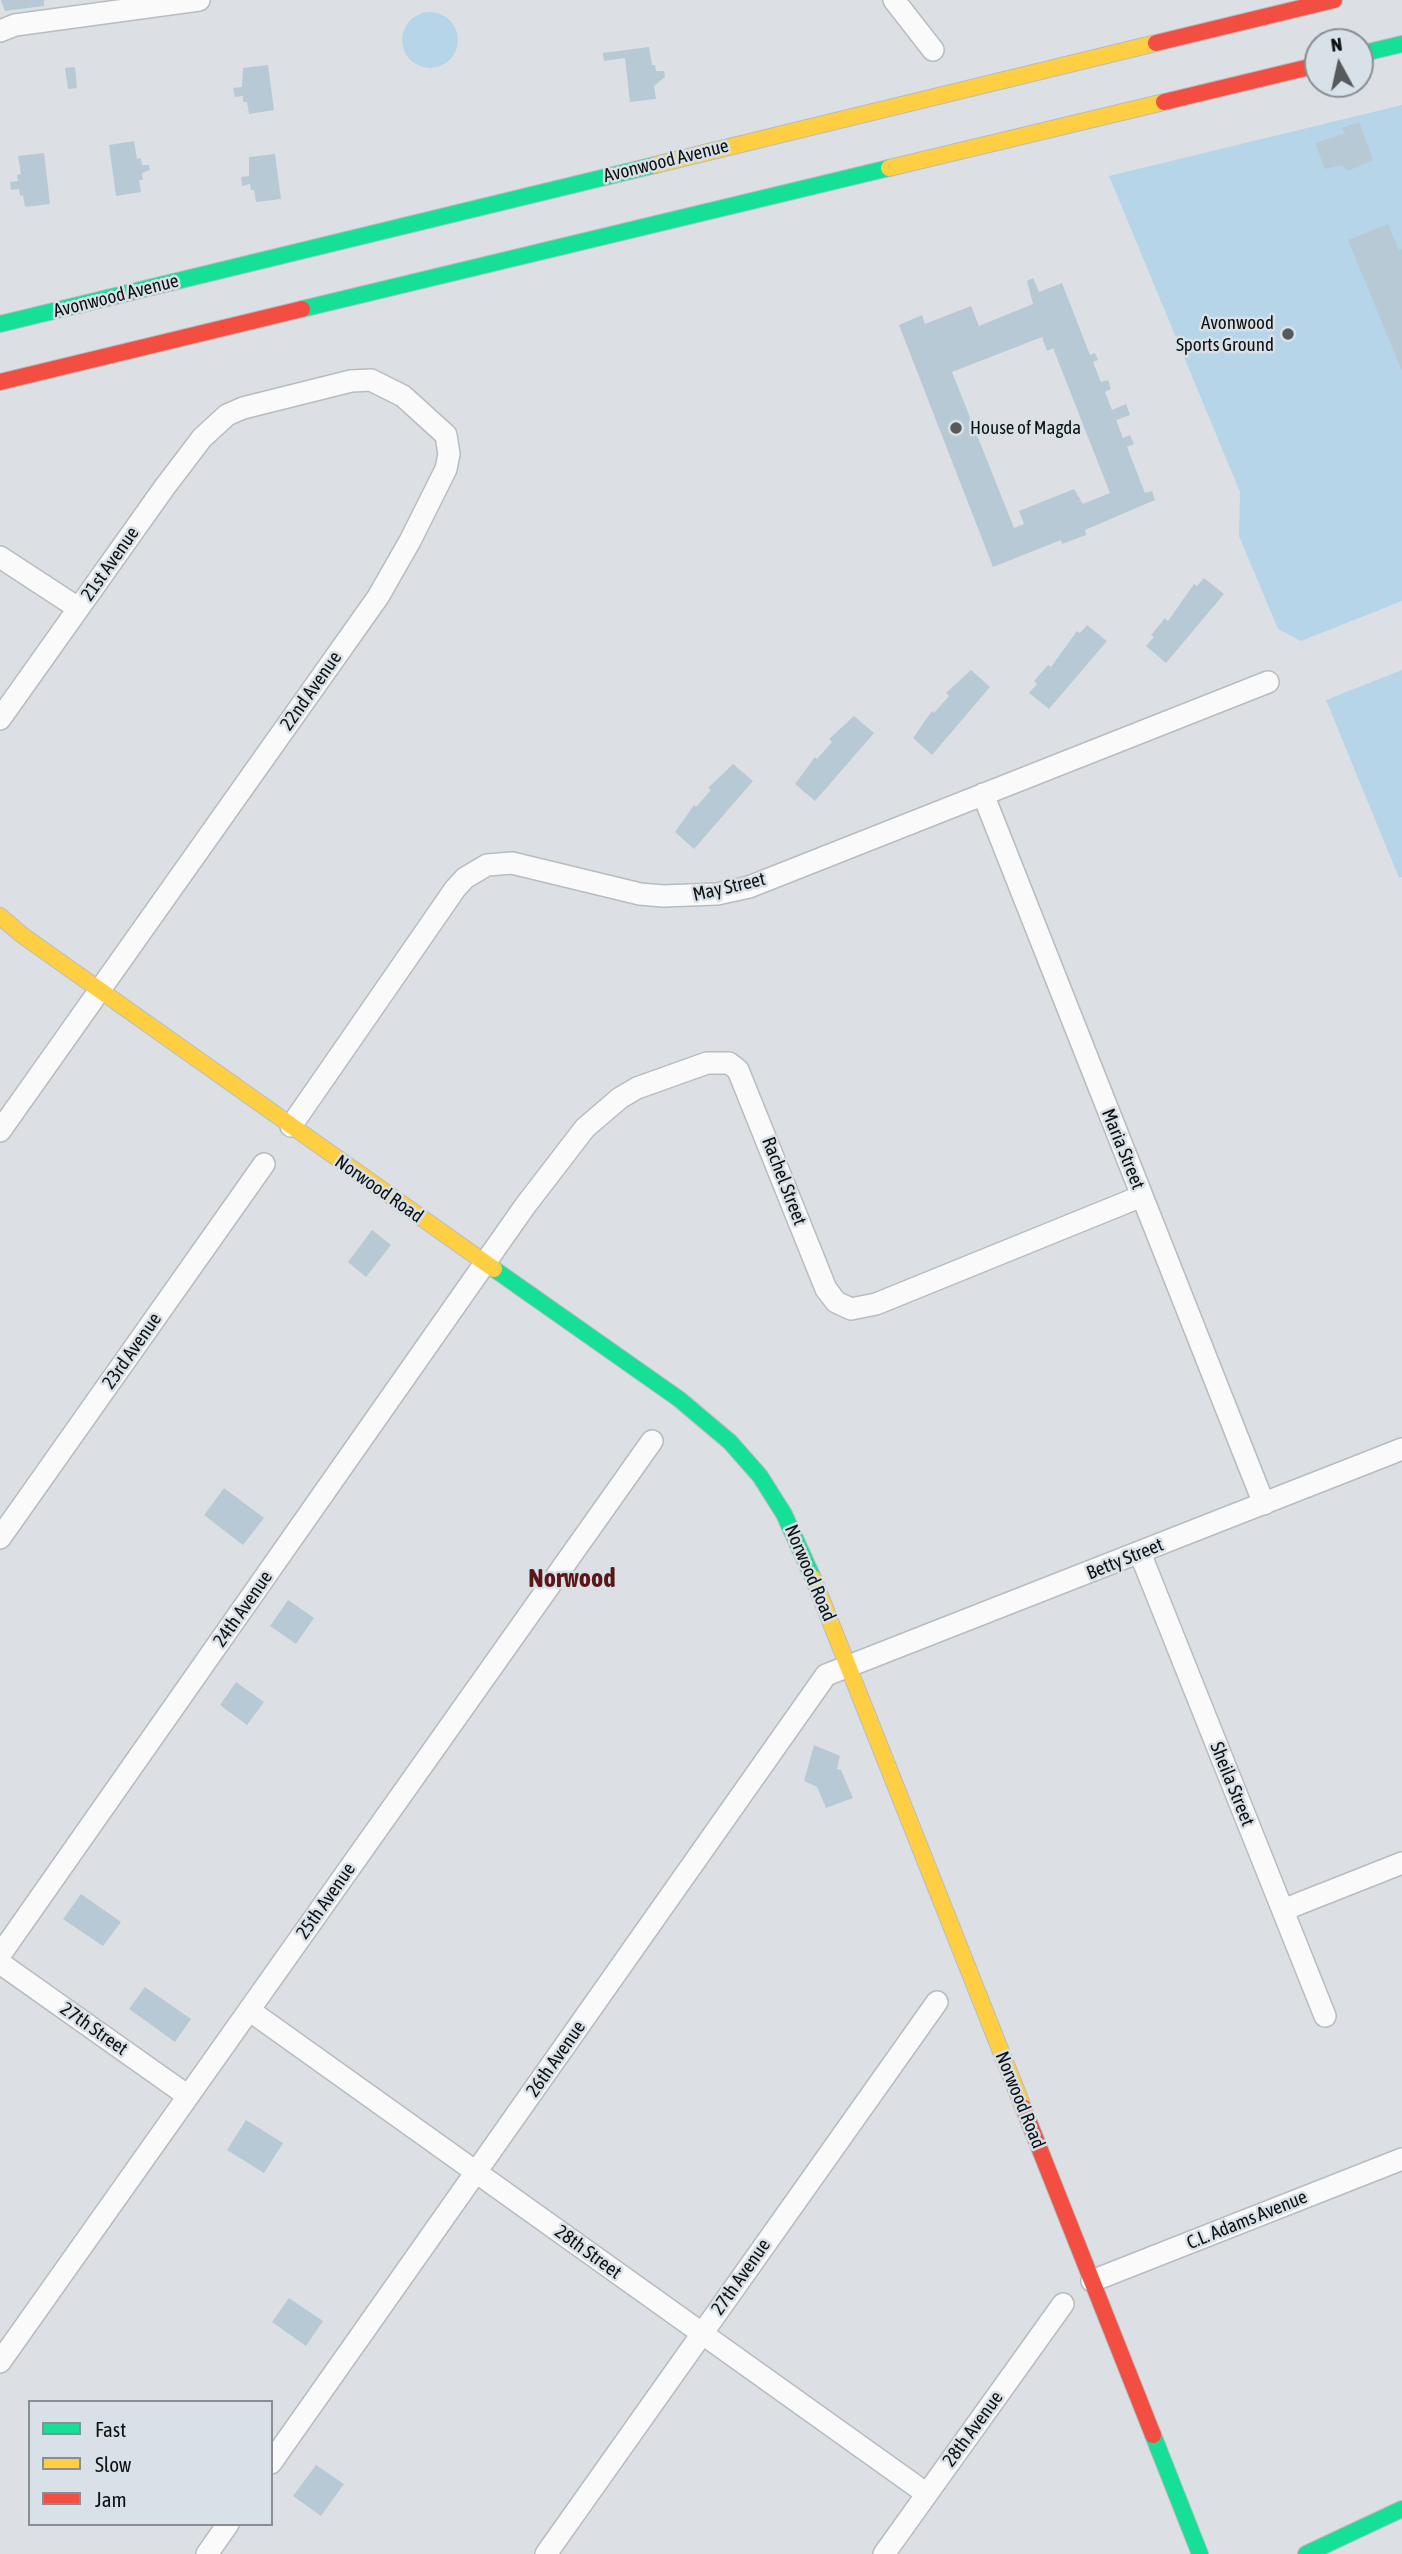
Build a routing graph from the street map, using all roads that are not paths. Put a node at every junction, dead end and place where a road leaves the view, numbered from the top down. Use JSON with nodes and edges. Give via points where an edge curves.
{"nodes":[{"id":1,"x":199,"y":0,"type":"edge"},
{"id":2,"x":894,"y":0,"type":"edge"},
{"id":3,"x":1334,"y":0,"type":"edge"},
{"id":4,"x":176,"y":2,"type":"edge"},
{"id":5,"x":71,"y":9,"type":"edge"},
{"id":6,"x":0,"y":31,"type":"edge"},
{"id":7,"x":1402,"y":44,"type":"edge"},
{"id":8,"x":933,"y":50,"type":"dead end"},
{"id":9,"x":1374,"y":51,"type":"edge"},
{"id":10,"x":1304,"y":68,"type":"edge"},
{"id":11,"x":0,"y":324,"type":"edge"},
{"id":12,"x":0,"y":382,"type":"edge"},
{"id":13,"x":227,"y":415,"type":"joint"},
{"id":14,"x":0,"y":557,"type":"edge"},
{"id":15,"x":78,"y":608,"type":"junction"},
{"id":16,"x":1268,"y":681,"type":"dead end"},
{"id":17,"x":0,"y":719,"type":"edge"},
{"id":18,"x":983,"y":794,"type":"junction"},
{"id":19,"x":0,"y":916,"type":"edge"},
{"id":20,"x":98,"y":989,"type":"junction"},
{"id":21,"x":291,"y":1126,"type":"junction"},
{"id":22,"x":0,"y":1131,"type":"edge"},
{"id":23,"x":264,"y":1164,"type":"dead end"},
{"id":24,"x":1142,"y":1196,"type":"junction"},
{"id":25,"x":486,"y":1263,"type":"junction"},
{"id":26,"x":652,"y":1441,"type":"dead end"},
{"id":27,"x":1402,"y":1449,"type":"edge"},
{"id":28,"x":1264,"y":1504,"type":"junction"},
{"id":29,"x":0,"y":1538,"type":"edge"},
{"id":30,"x":1140,"y":1553,"type":"junction"},
{"id":31,"x":848,"y":1667,"type":"junction"},
{"id":32,"x":1402,"y":1863,"type":"edge"},
{"id":33,"x":1283,"y":1910,"type":"junction"},
{"id":34,"x":0,"y":1955,"type":"edge"},
{"id":35,"x":0,"y":1963,"type":"edge"},
{"id":36,"x":937,"y":2002,"type":"dead end"},
{"id":37,"x":249,"y":2010,"type":"junction"},
{"id":38,"x":1325,"y":2016,"type":"dead end"},
{"id":39,"x":188,"y":2096,"type":"junction"},
{"id":40,"x":1402,"y":2159,"type":"edge"},
{"id":41,"x":476,"y":2172,"type":"junction"},
{"id":42,"x":1092,"y":2281,"type":"junction"},
{"id":43,"x":1063,"y":2304,"type":"dead end"},
{"id":44,"x":701,"y":2333,"type":"junction"},
{"id":45,"x":0,"y":2362,"type":"edge"},
{"id":46,"x":273,"y":2460,"type":"edge"},
{"id":47,"x":927,"y":2494,"type":"junction"},
{"id":48,"x":1402,"y":2510,"type":"edge"},
{"id":49,"x":227,"y":2526,"type":"edge"},
{"id":50,"x":207,"y":2554,"type":"edge"},
{"id":51,"x":546,"y":2554,"type":"edge"},
{"id":52,"x":884,"y":2554,"type":"edge"},
{"id":53,"x":1200,"y":2554,"type":"edge"},
{"id":54,"x":1306,"y":2554,"type":"edge"}],
"edges":[{"from":1,"to":4,"type":"street"},
{"from":2,"to":8,"type":"street"},
{"from":3,"to":11,"type":"main road","name":"Avonwood Avenue"},
{"from":4,"to":5,"type":"street"},
{"from":5,"to":6,"type":"street"},
{"from":7,"to":9,"type":"main road"},
{"from":10,"to":12,"type":"main road"},
{"from":13,"to":15,"type":"street","name":"21st Avenue","via":[[202,438]]},
{"from":13,"to":20,"type":"street","name":"22nd Avenue","via":[[351,381],[371,380],[403,396],[446,435],[446,470],[378,597]]},
{"from":14,"to":15,"type":"street"},
{"from":15,"to":17,"type":"street","name":"21st Avenue"},
{"from":16,"to":18,"type":"street","name":"May Street"},
{"from":18,"to":21,"type":"street","name":"May Street","via":[[759,883],[718,894],[680,898],[640,894],[512,863],[487,865],[455,889]]},
{"from":18,"to":24,"type":"street","name":"Maria Street"},
{"from":19,"to":20,"type":"main road","name":"Norwood Road"},
{"from":20,"to":21,"type":"main road","name":"Norwood Road"},
{"from":20,"to":22,"type":"street","name":"22nd Avenue"},
{"from":21,"to":25,"type":"main road","name":"Norwood Road"},
{"from":23,"to":29,"type":"street","name":"23rd Avenue"},
{"from":24,"to":25,"type":"street","name":"Rachel Street","via":[[876,1304],[862,1309],[843,1307],[826,1289],[744,1081],[738,1070],[720,1062],[637,1088],[601,1111],[571,1144]]},
{"from":24,"to":28,"type":"street","name":"Maria Street"},
{"from":25,"to":31,"type":"main road","name":"Norwood Road","via":[[679,1399],[746,1459],[794,1532]]},
{"from":25,"to":34,"type":"street","name":"24th Avenue"},
{"from":26,"to":37,"type":"street","name":"25th Avenue"},
{"from":27,"to":28,"type":"street","name":"Betty Street"},
{"from":28,"to":30,"type":"street","name":"Betty Street"},
{"from":30,"to":31,"type":"street","name":"Betty Street"},
{"from":30,"to":33,"type":"street","name":"Sheila Street"},
{"from":31,"to":41,"type":"street","name":"26th Avenue","via":[[826,1675]]},
{"from":31,"to":42,"type":"main road","name":"Norwood Road"},
{"from":32,"to":33,"type":"street"},
{"from":33,"to":38,"type":"street","name":"Sheila Street"},
{"from":35,"to":39,"type":"street","name":"27th Street"},
{"from":36,"to":44,"type":"street","name":"27th Avenue"},
{"from":37,"to":39,"type":"street","name":"25th Avenue"},
{"from":37,"to":41,"type":"street","name":"28th Street"},
{"from":39,"to":45,"type":"street","name":"25th Avenue"},
{"from":40,"to":42,"type":"street","name":"C.L. Adams Avenue"},
{"from":41,"to":44,"type":"street","name":"28th Street"},
{"from":41,"to":46,"type":"street","name":"26th Avenue"},
{"from":42,"to":53,"type":"main road","name":"Norwood Road"},
{"from":43,"to":47,"type":"street","name":"28th Avenue"},
{"from":44,"to":47,"type":"street","name":"28th Street"},
{"from":44,"to":51,"type":"street","name":"27th Avenue"},
{"from":47,"to":52,"type":"street","name":"28th Avenue"},
{"from":48,"to":54,"type":"main road"},
{"from":49,"to":50,"type":"street"}]}
